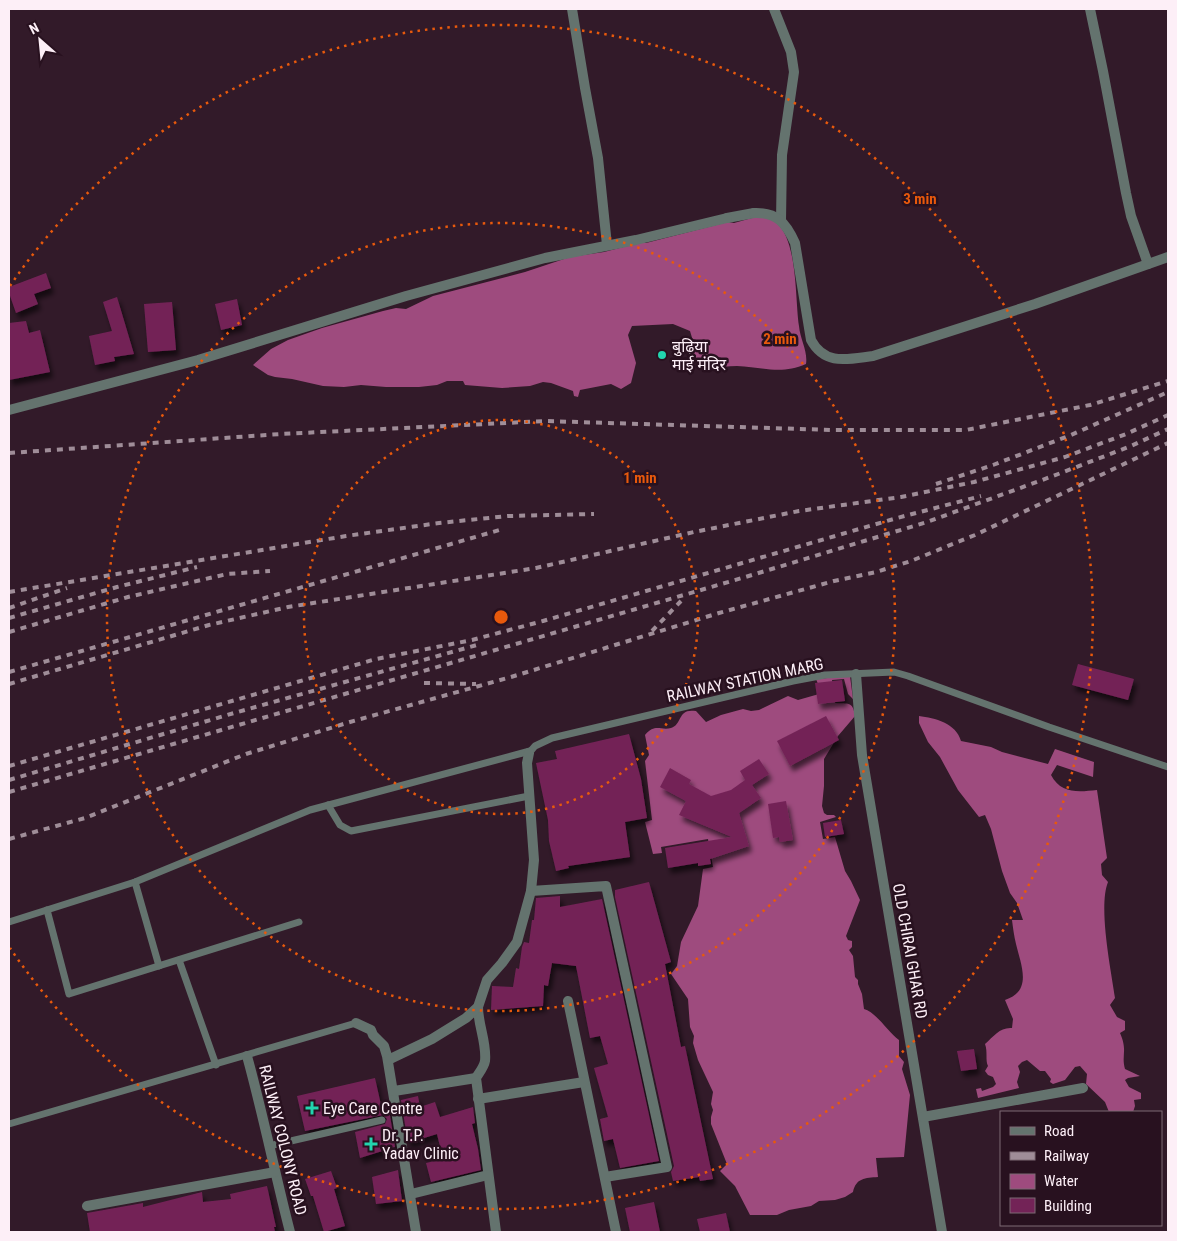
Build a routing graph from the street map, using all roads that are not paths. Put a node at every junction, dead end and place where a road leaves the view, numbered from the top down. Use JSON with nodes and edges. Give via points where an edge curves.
{"nodes":[{"id":1,"x":572,"y":9,"type":"edge"},
{"id":2,"x":774,"y":9,"type":"edge"},
{"id":3,"x":1090,"y":9,"type":"edge"},
{"id":4,"x":782,"y":221,"type":"junction"},
{"id":5,"x":608,"y":245,"type":"junction"},
{"id":6,"x":1168,"y":257,"type":"edge"},
{"id":7,"x":1148,"y":264,"type":"junction"},
{"id":8,"x":9,"y":410,"type":"edge"},
{"id":9,"x":856,"y":674,"type":"junction"},
{"id":10,"x":530,"y":752,"type":"junction"},
{"id":11,"x":1168,"y":767,"type":"edge"},
{"id":12,"x":529,"y":796,"type":"junction"},
{"id":13,"x":328,"y":805,"type":"junction"},
{"id":14,"x":135,"y":882,"type":"junction"},
{"id":15,"x":531,"y":891,"type":"junction"},
{"id":16,"x":47,"y":910,"type":"junction"},
{"id":17,"x":9,"y":922,"type":"edge"},
{"id":18,"x":299,"y":922,"type":"dead end"},
{"id":19,"x":179,"y":960,"type":"junction"},
{"id":20,"x":159,"y":966,"type":"junction"},
{"id":21,"x":568,"y":1001,"type":"dead end"},
{"id":22,"x":478,"y":1007,"type":"junction"},
{"id":23,"x":356,"y":1023,"type":"joint"},
{"id":24,"x":247,"y":1056,"type":"junction"},
{"id":25,"x":388,"y":1060,"type":"junction"},
{"id":26,"x":216,"y":1065,"type":"junction"},
{"id":27,"x":476,"y":1078,"type":"junction"},
{"id":28,"x":584,"y":1082,"type":"junction"},
{"id":29,"x":1083,"y":1088,"type":"dead end"},
{"id":30,"x":394,"y":1090,"type":"junction"},
{"id":31,"x":478,"y":1099,"type":"junction"},
{"id":32,"x":923,"y":1117,"type":"junction"},
{"id":33,"x":382,"y":1120,"type":"dead end"},
{"id":34,"x":9,"y":1124,"type":"edge"},
{"id":35,"x":269,"y":1146,"type":"junction"},
{"id":36,"x":275,"y":1172,"type":"junction"},
{"id":37,"x":488,"y":1175,"type":"junction"},
{"id":38,"x":604,"y":1177,"type":"junction"},
{"id":39,"x":411,"y":1194,"type":"junction"},
{"id":40,"x":87,"y":1206,"type":"dead end"},
{"id":41,"x":290,"y":1232,"type":"edge"},
{"id":42,"x":416,"y":1232,"type":"edge"},
{"id":43,"x":496,"y":1232,"type":"edge"},
{"id":44,"x":616,"y":1232,"type":"edge"},
{"id":45,"x":942,"y":1232,"type":"edge"}],
"edges":[{"from":1,"to":5,"type":"street","via":[[598,158]]},
{"from":2,"to":4,"type":"street","via":[[791,52],[794,72],[782,155]]},
{"from":3,"to":7,"type":"street","via":[[1131,216]]},
{"from":4,"to":5,"type":"street","via":[[773,214],[754,213]]},
{"from":4,"to":7,"type":"street","via":[[795,243],[812,340],[816,349],[830,358],[873,356]]},
{"from":5,"to":8,"type":"street","via":[[545,258],[406,296],[198,360]]},
{"from":6,"to":7,"type":"street"},
{"from":9,"to":10,"type":"lane","name":"RAILWAY STATION MARG","via":[[793,681],[552,738],[541,742]]},
{"from":9,"to":11,"type":"lane","name":"RAILWAY STATION MARG","via":[[894,672],[908,676]]},
{"from":9,"to":32,"type":"street","name":"OLD CHIRAI GHAR RD","via":[[862,755]]},
{"from":10,"to":12,"type":"street","via":[[527,763]]},
{"from":10,"to":13,"type":"lane","name":"RAILWAY STATION MARG"},
{"from":12,"to":13,"type":"lane","via":[[351,831],[340,825]]},
{"from":12,"to":15,"type":"street","via":[[534,860]]},
{"from":13,"to":14,"type":"lane","name":"RAILWAY STATION MARG"},
{"from":14,"to":16,"type":"lane","name":"RAILWAY STATION MARG"},
{"from":14,"to":20,"type":"lane"},
{"from":15,"to":22,"type":"street","via":[[516,942],[488,980]]},
{"from":15,"to":38,"type":"street","via":[[606,886],[667,1167]]},
{"from":16,"to":17,"type":"lane","name":"RAILWAY STATION MARG"},
{"from":16,"to":20,"type":"lane","via":[[69,994]]},
{"from":18,"to":19,"type":"lane"},
{"from":19,"to":20,"type":"lane"},
{"from":19,"to":26,"type":"lane"},
{"from":21,"to":28,"type":"street"},
{"from":22,"to":25,"type":"street","via":[[432,1039]]},
{"from":22,"to":27,"type":"street","via":[[485,1063]]},
{"from":23,"to":24,"type":"lane"},
{"from":23,"to":25,"type":"street","via":[[371,1030],[384,1046]]},
{"from":24,"to":26,"type":"lane"},
{"from":24,"to":35,"type":"street","name":"RAILWAY COLONY ROAD"},
{"from":25,"to":30,"type":"street"},
{"from":26,"to":34,"type":"lane"},
{"from":27,"to":30,"type":"street"},
{"from":27,"to":31,"type":"street"},
{"from":28,"to":31,"type":"street"},
{"from":28,"to":38,"type":"street"},
{"from":29,"to":32,"type":"street"},
{"from":30,"to":39,"type":"street"},
{"from":31,"to":37,"type":"street"},
{"from":32,"to":45,"type":"street","name":"OLD CHIRAI GHAR RD"},
{"from":33,"to":35,"type":"lane"},
{"from":35,"to":36,"type":"street","name":"RAILWAY COLONY ROAD"},
{"from":36,"to":40,"type":"street"},
{"from":36,"to":41,"type":"street","name":"RAILWAY COLONY ROAD"},
{"from":37,"to":39,"type":"street"},
{"from":37,"to":43,"type":"street"},
{"from":38,"to":44,"type":"street"},
{"from":39,"to":42,"type":"street"}]}
